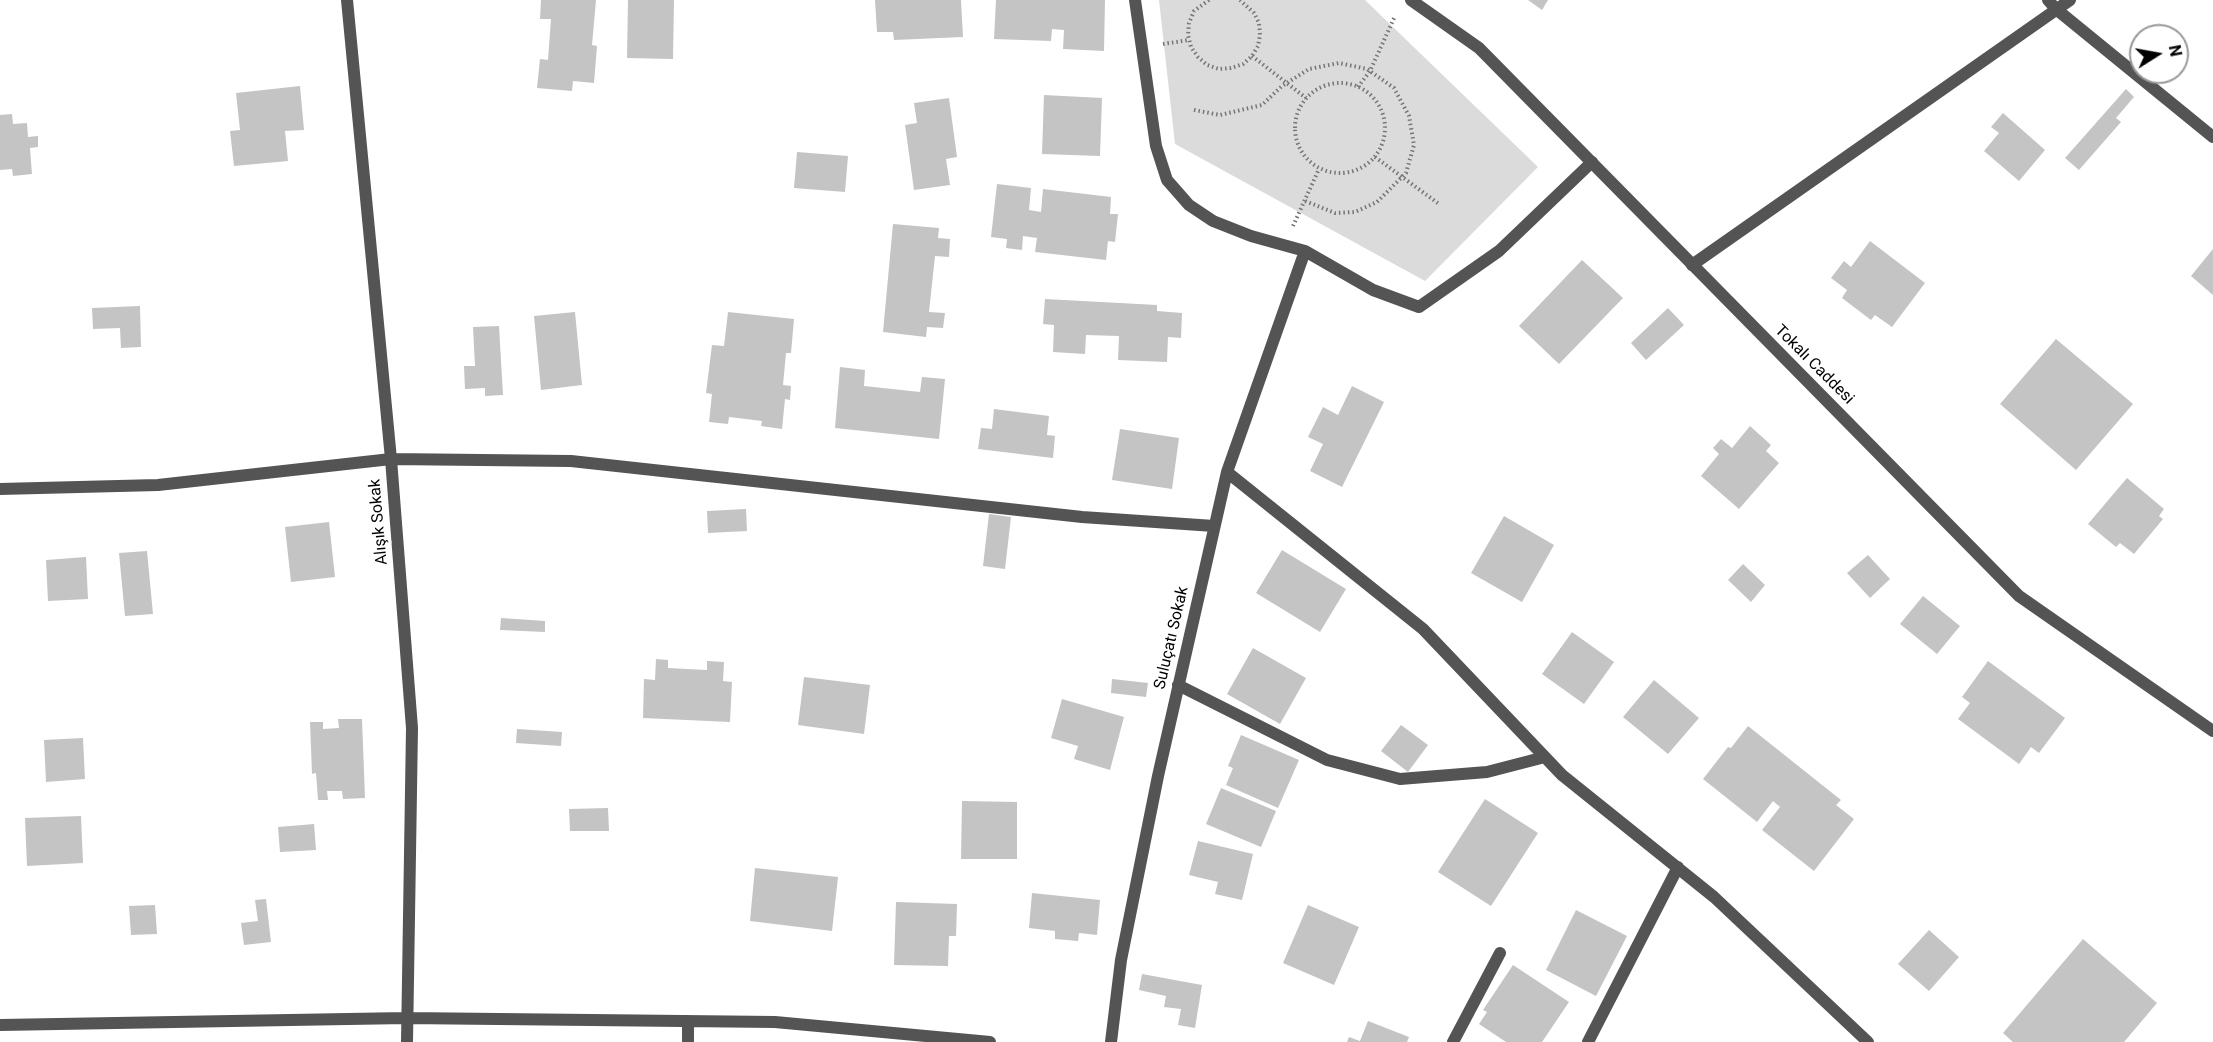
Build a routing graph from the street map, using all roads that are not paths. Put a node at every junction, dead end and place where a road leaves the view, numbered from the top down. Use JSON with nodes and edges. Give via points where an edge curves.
{"nodes":[{"id":1,"x":347,"y":0,"type":"edge"},
{"id":2,"x":1135,"y":0,"type":"edge"},
{"id":3,"x":1411,"y":0,"type":"edge"},
{"id":4,"x":2070,"y":0,"type":"edge"},
{"id":5,"x":2052,"y":5,"type":"edge"},
{"id":6,"x":2213,"y":137,"type":"edge"},
{"id":7,"x":1592,"y":162,"type":"junction"},
{"id":8,"x":1305,"y":251,"type":"junction"},
{"id":9,"x":1692,"y":265,"type":"junction"},
{"id":10,"x":391,"y":459,"type":"junction"},
{"id":11,"x":1227,"y":472,"type":"junction"},
{"id":12,"x":0,"y":489,"type":"edge"},
{"id":13,"x":1214,"y":526,"type":"junction"},
{"id":14,"x":1178,"y":685,"type":"junction"},
{"id":15,"x":2213,"y":731,"type":"edge"},
{"id":16,"x":1545,"y":758,"type":"junction"},
{"id":17,"x":1678,"y":867,"type":"junction"},
{"id":18,"x":1500,"y":953,"type":"dead end"},
{"id":19,"x":406,"y":1018,"type":"junction"},
{"id":20,"x":688,"y":1021,"type":"junction"},
{"id":21,"x":0,"y":1025,"type":"edge"},
{"id":22,"x":407,"y":1042,"type":"edge"},
{"id":23,"x":688,"y":1042,"type":"edge"},
{"id":24,"x":990,"y":1042,"type":"edge"},
{"id":25,"x":1112,"y":1042,"type":"edge"},
{"id":26,"x":1454,"y":1042,"type":"edge"},
{"id":27,"x":1588,"y":1042,"type":"edge"},
{"id":28,"x":1868,"y":1042,"type":"edge"}],
"edges":[{"from":1,"to":10,"type":"street","name":"Alışık Sokak"},
{"from":2,"to":8,"type":"street","via":[[1156,146],[1167,180],[1189,205],[1213,221]]},
{"from":3,"to":7,"type":"street","name":"Tokalı Caddesi","via":[[1479,48]]},
{"from":4,"to":5,"type":"street"},
{"from":5,"to":6,"type":"street"},
{"from":5,"to":9,"type":"street"},
{"from":7,"to":8,"type":"street","via":[[1499,251],[1419,308],[1373,290]]},
{"from":7,"to":9,"type":"street","name":"Tokalı Caddesi"},
{"from":8,"to":11,"type":"street","name":"Suluçatı Sokak"},
{"from":9,"to":15,"type":"street","name":"Tokalı Caddesi","via":[[2019,596]]},
{"from":10,"to":12,"type":"street","via":[[158,484]]},
{"from":10,"to":13,"type":"street","via":[[571,461],[1082,517]]},
{"from":10,"to":19,"type":"street","name":"Alışık Sokak","via":[[412,728]]},
{"from":11,"to":13,"type":"street","name":"Suluçatı Sokak"},
{"from":11,"to":16,"type":"street","via":[[1423,629]]},
{"from":13,"to":14,"type":"street","name":"Suluçatı Sokak"},
{"from":14,"to":16,"type":"street","via":[[1327,760],[1400,779],[1487,772]]},
{"from":14,"to":25,"type":"street","name":"Suluçatı Sokak","via":[[1121,960]]},
{"from":16,"to":17,"type":"street"},
{"from":17,"to":27,"type":"street"},
{"from":17,"to":28,"type":"street"},
{"from":18,"to":26,"type":"street"},
{"from":19,"to":20,"type":"street"},
{"from":19,"to":21,"type":"street"},
{"from":19,"to":22,"type":"street","name":"Alışık Sokak"},
{"from":20,"to":23,"type":"street"},
{"from":20,"to":24,"type":"street","via":[[775,1022]]}]}
